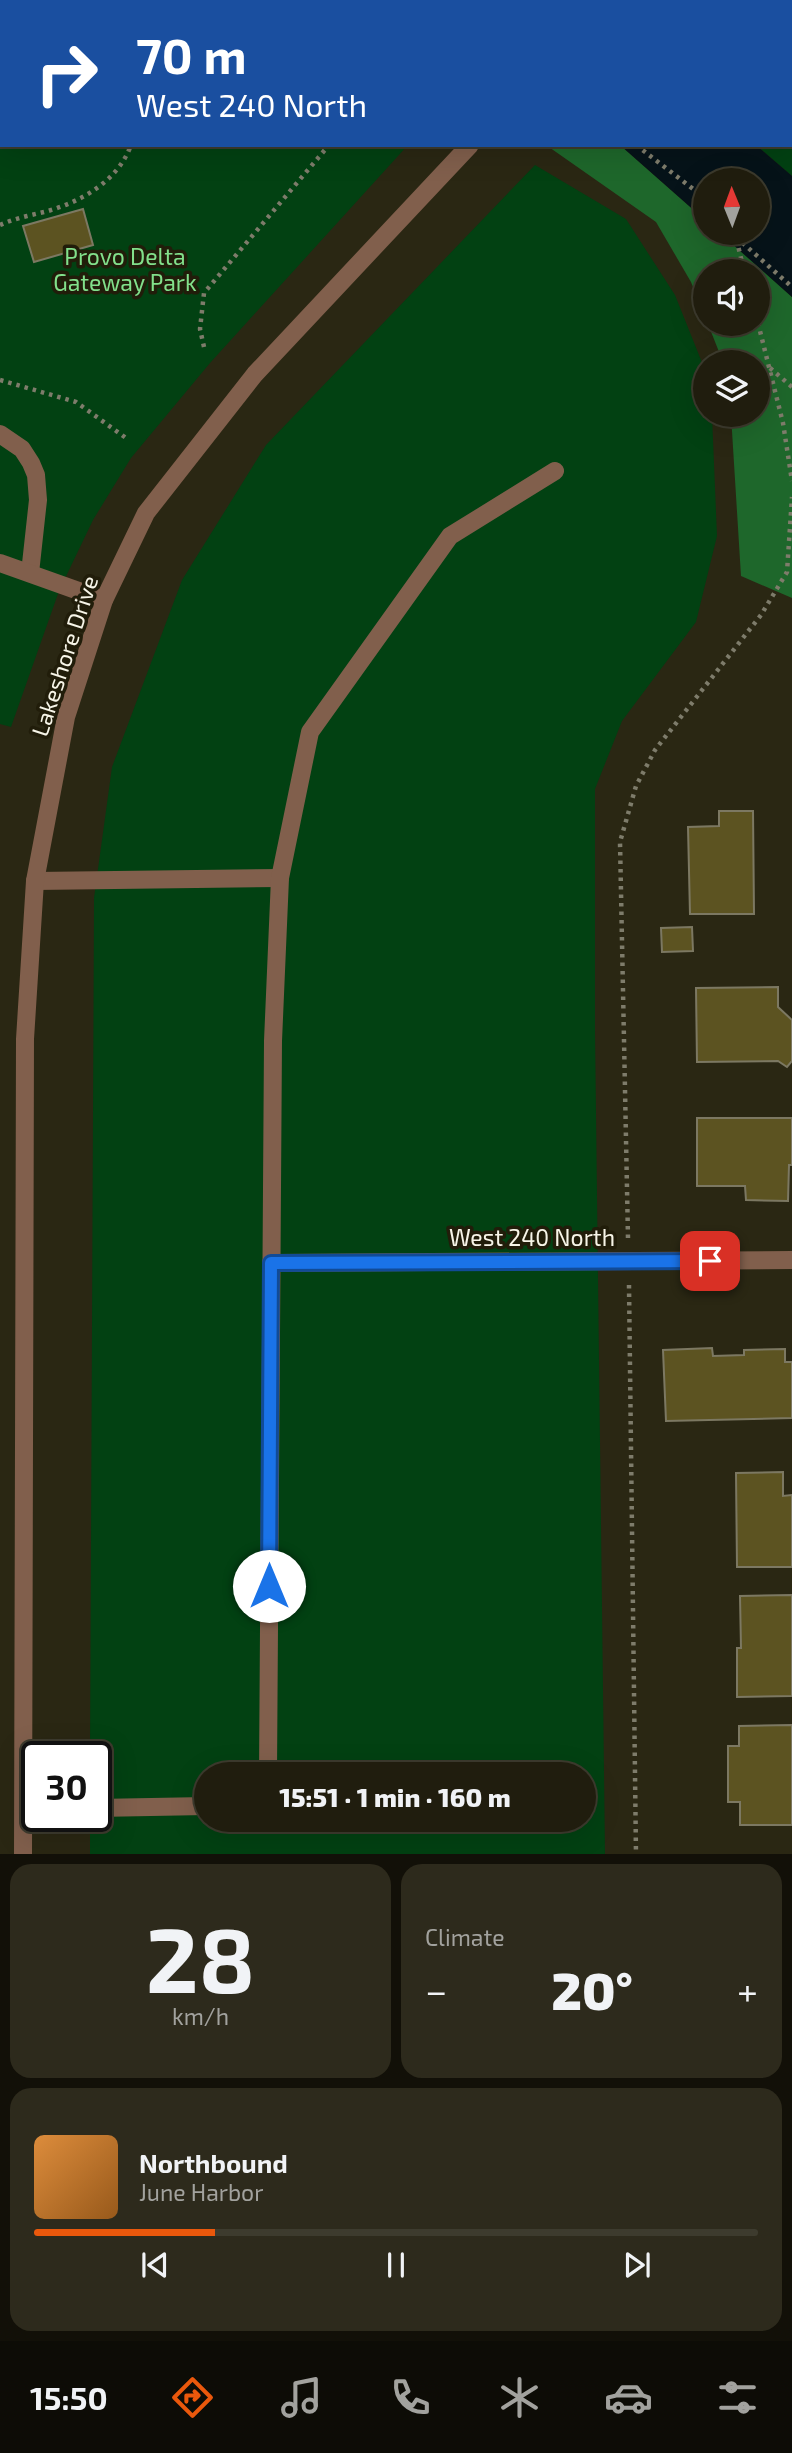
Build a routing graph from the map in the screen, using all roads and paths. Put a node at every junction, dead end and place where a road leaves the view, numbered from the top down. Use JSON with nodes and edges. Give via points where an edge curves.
{"nodes":[{"id":1,"x":130,"y":147,"type":"edge"},
{"id":2,"x":327,"y":147,"type":"edge"},
{"id":3,"x":468,"y":147,"type":"edge"},
{"id":4,"x":638,"y":147,"type":"edge"},
{"id":5,"x":693,"y":189,"type":"edge"},
{"id":6,"x":0,"y":225,"type":"edge"},
{"id":7,"x":745,"y":245,"type":"edge"},
{"id":8,"x":792,"y":287,"type":"edge"},
{"id":9,"x":204,"y":347,"type":"dead end"},
{"id":10,"x":770,"y":369,"type":"edge"},
{"id":11,"x":770,"y":372,"type":"edge"},
{"id":12,"x":0,"y":380,"type":"edge"},
{"id":13,"x":792,"y":387,"type":"edge"},
{"id":14,"x":0,"y":434,"type":"edge"},
{"id":15,"x":126,"y":438,"type":"dead end"},
{"id":16,"x":555,"y":471,"type":"dead end"},
{"id":17,"x":792,"y":481,"type":"edge"},
{"id":18,"x":792,"y":497,"type":"edge"},
{"id":19,"x":0,"y":563,"type":"edge"},
{"id":20,"x":30,"y":573,"type":"junction"},
{"id":21,"x":104,"y":600,"type":"junction"},
{"id":22,"x":280,"y":878,"type":"junction"},
{"id":23,"x":34,"y":881,"type":"junction"},
{"id":24,"x":792,"y":1260,"type":"edge"},
{"id":25,"x":629,"y":1262,"type":"junction"},
{"id":26,"x":271,"y":1263,"type":"junction"},
{"id":27,"x":30,"y":1741,"type":"edge"},
{"id":28,"x":268,"y":1762,"type":"edge"},
{"id":29,"x":194,"y":1806,"type":"edge"},
{"id":30,"x":112,"y":1808,"type":"edge"},
{"id":31,"x":26,"y":1832,"type":"edge"},
{"id":32,"x":23,"y":1854,"type":"edge"},
{"id":33,"x":636,"y":1854,"type":"edge"}],
"edges":[{"from":1,"to":6,"type":"path","via":[[107,182],[91,193]]},
{"from":2,"to":9,"type":"path","via":[[204,293],[200,329]]},
{"from":3,"to":21,"type":"street","name":"Lakeshore Drive","via":[[255,373],[146,513]]},
{"from":4,"to":5,"type":"path"},
{"from":7,"to":8,"type":"path"},
{"from":10,"to":13,"type":"path"},
{"from":11,"to":17,"type":"path"},
{"from":12,"to":15,"type":"path","via":[[76,402]]},
{"from":14,"to":20,"type":"street","via":[[22,449],[36,475],[38,500]]},
{"from":16,"to":22,"type":"street","via":[[450,537],[310,732]]},
{"from":18,"to":25,"type":"path","via":[[787,572],[761,615],[655,750],[636,786],[621,842]]},
{"from":19,"to":20,"type":"street"},
{"from":20,"to":21,"type":"street"},
{"from":21,"to":23,"type":"street","name":"Lakeshore Drive","via":[[66,717]]},
{"from":22,"to":23,"type":"street"},
{"from":22,"to":26,"type":"street","via":[[272,1041]]},
{"from":23,"to":27,"type":"street","name":"Lakeshore Drive","via":[[25,1039]]},
{"from":24,"to":25,"type":"street","name":"West 240 North"},
{"from":25,"to":26,"type":"street","name":"West 240 North"},
{"from":25,"to":33,"type":"path"},
{"from":26,"to":28,"type":"street"},
{"from":29,"to":30,"type":"street"},
{"from":31,"to":32,"type":"street","name":"Lakeshore Drive"}]}
